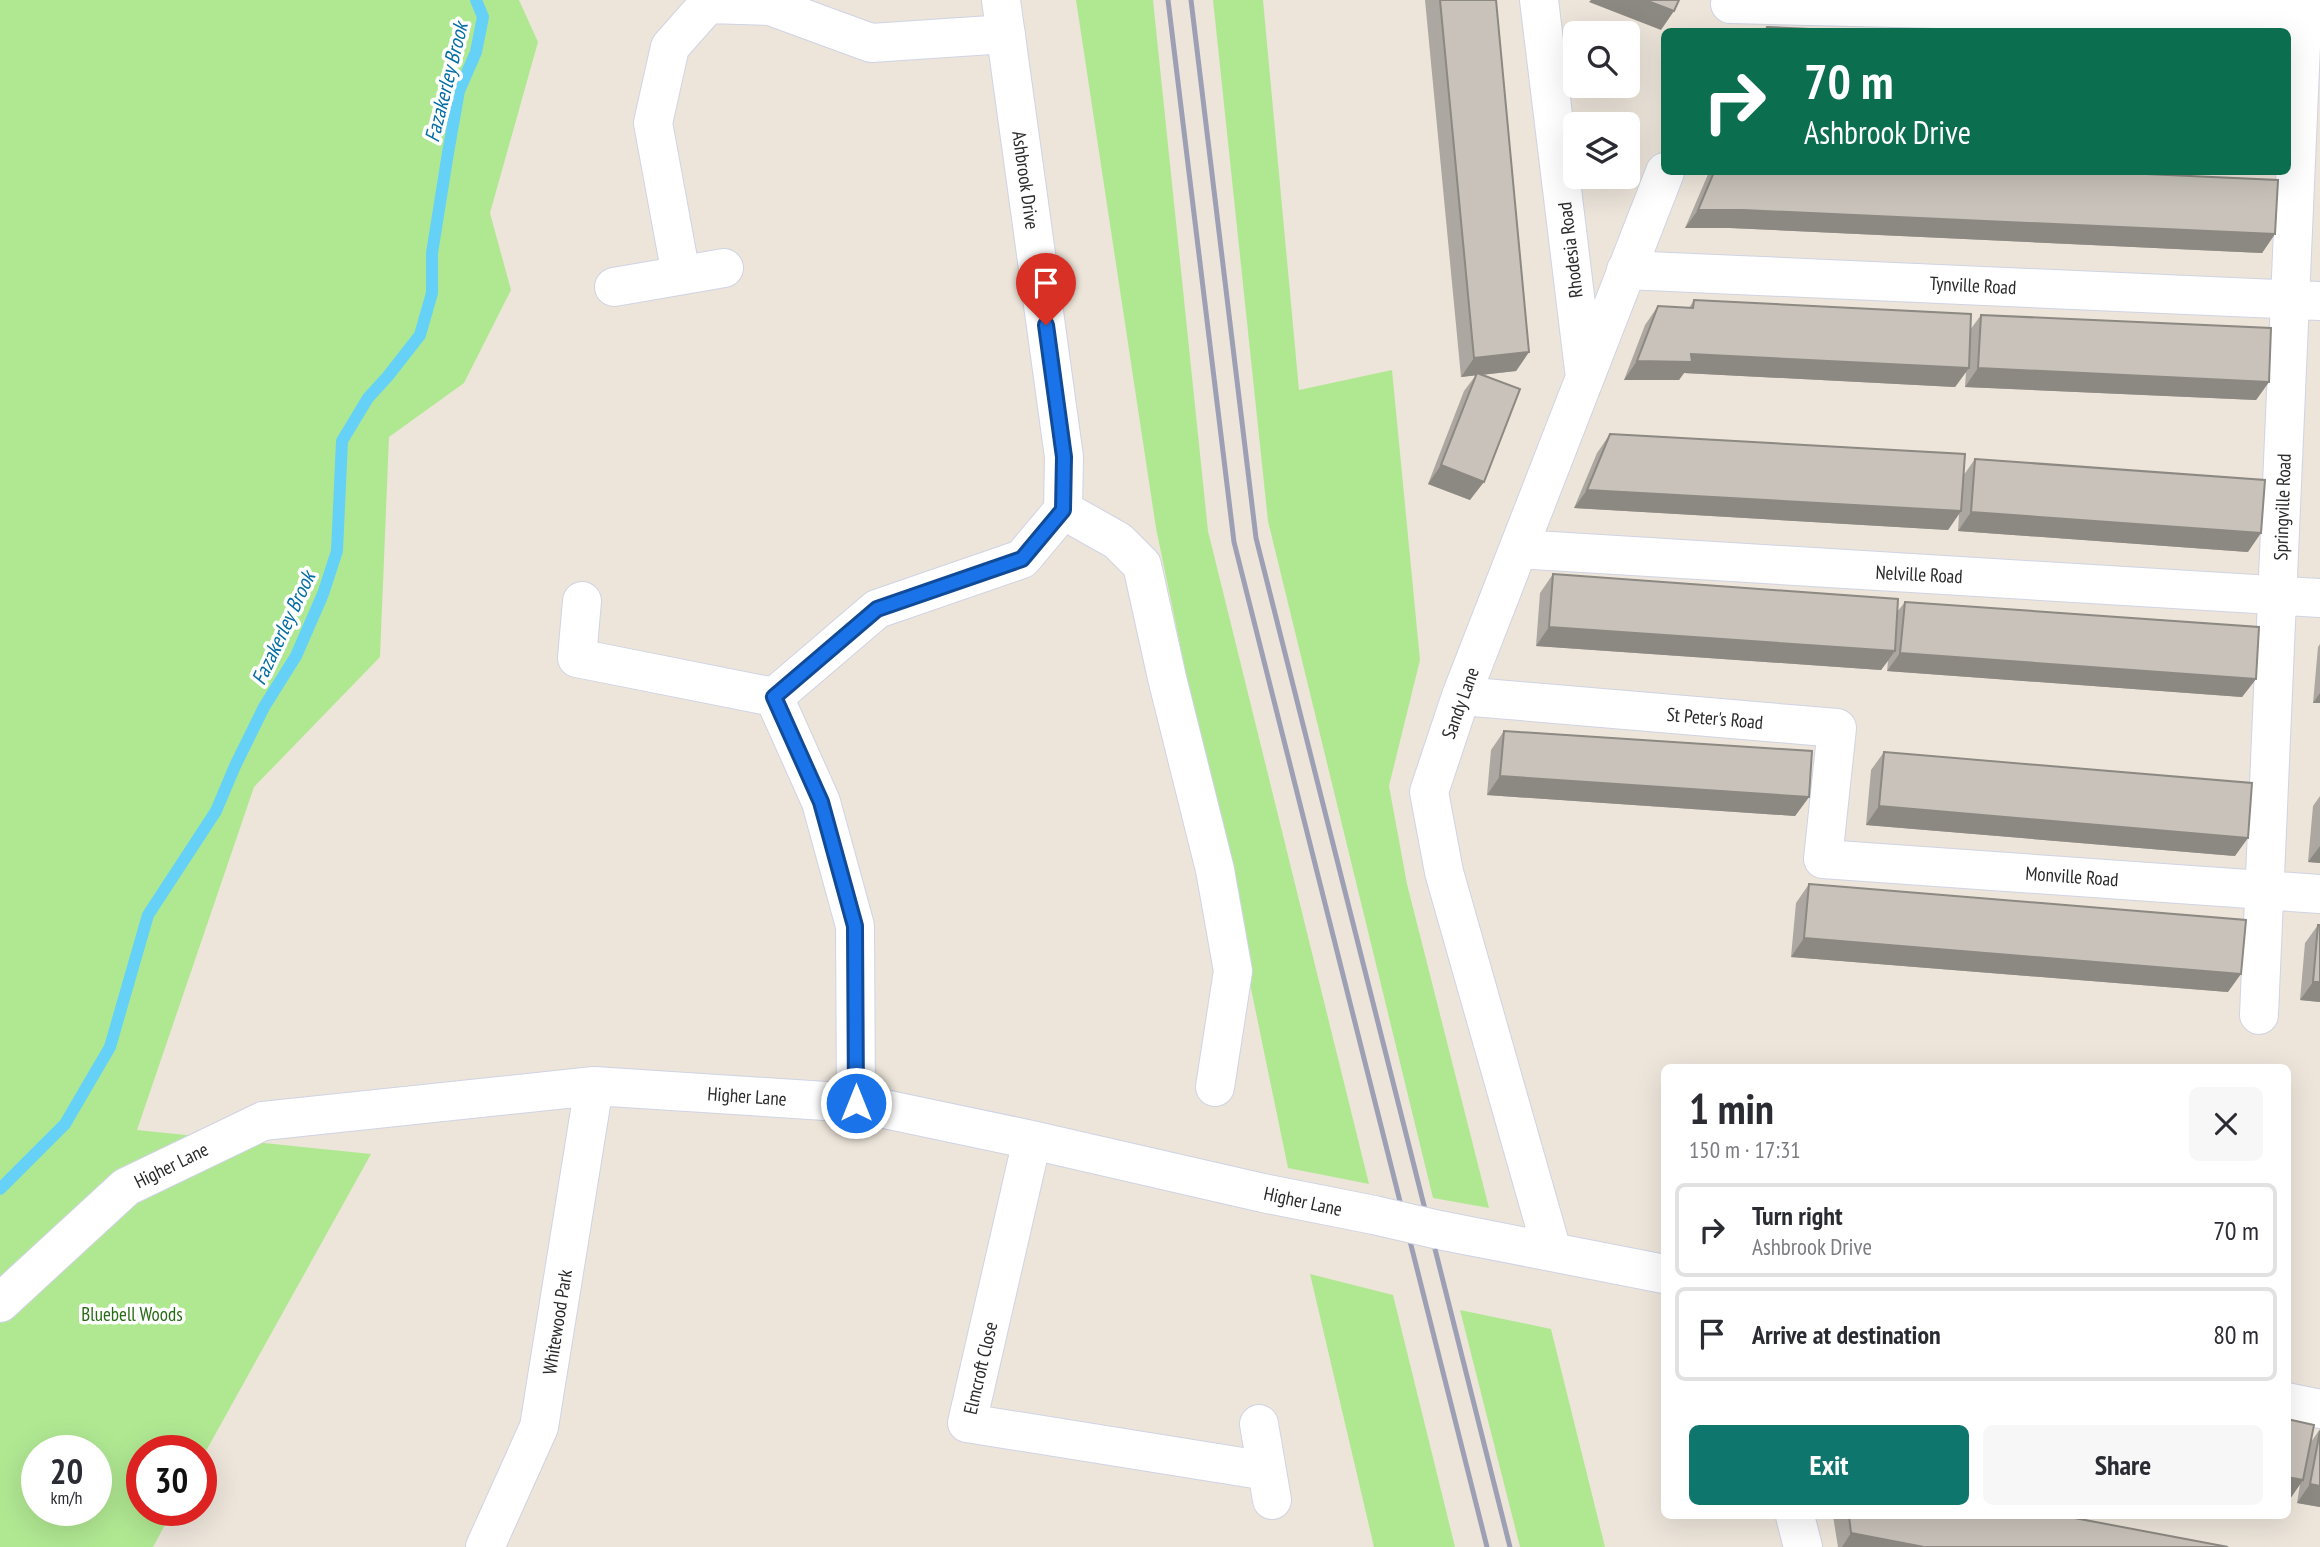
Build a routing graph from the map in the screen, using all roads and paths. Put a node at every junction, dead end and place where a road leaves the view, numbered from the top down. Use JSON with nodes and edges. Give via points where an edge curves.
{"nodes":[{"id":1,"x":1539,"y":0,"type":"edge"},
{"id":2,"x":1727,"y":12,"type":"edge"},
{"id":3,"x":2308,"y":12,"type":"edge"},
{"id":4,"x":1004,"y":17,"type":"edge"},
{"id":5,"x":1664,"y":175,"type":"edge"},
{"id":6,"x":724,"y":268,"type":"dead end"},
{"id":7,"x":1626,"y":270,"type":"junction"},
{"id":8,"x":681,"y":275,"type":"junction"},
{"id":9,"x":614,"y":287,"type":"dead end"},
{"id":10,"x":2305,"y":300,"type":"edge"},
{"id":11,"x":1585,"y":376,"type":"junction"},
{"id":12,"x":1063,"y":510,"type":"junction"},
{"id":13,"x":1518,"y":549,"type":"junction"},
{"id":14,"x":2279,"y":596,"type":"junction"},
{"id":15,"x":2320,"y":598,"type":"edge"},
{"id":16,"x":582,"y":601,"type":"dead end"},
{"id":17,"x":1461,"y":696,"type":"junction"},
{"id":18,"x":774,"y":697,"type":"junction"},
{"id":19,"x":1823,"y":859,"type":"joint"},
{"id":20,"x":2265,"y":889,"type":"junction"},
{"id":21,"x":2320,"y":894,"type":"edge"},
{"id":22,"x":2259,"y":1015,"type":"dead end"},
{"id":23,"x":594,"y":1086,"type":"junction"},
{"id":24,"x":1214,"y":1087,"type":"dead end"},
{"id":25,"x":856,"y":1103,"type":"junction"},
{"id":26,"x":1032,"y":1140,"type":"junction"},
{"id":27,"x":1552,"y":1251,"type":"junction"},
{"id":28,"x":1661,"y":1273,"type":"edge"},
{"id":29,"x":0,"y":1303,"type":"edge"},
{"id":30,"x":2291,"y":1403,"type":"edge"},
{"id":31,"x":2320,"y":1409,"type":"edge"},
{"id":32,"x":1259,"y":1424,"type":"dead end"},
{"id":33,"x":1796,"y":1519,"type":"edge"},
{"id":34,"x":485,"y":1547,"type":"edge"},
{"id":35,"x":1803,"y":1547,"type":"edge"}],
"edges":[{"from":1,"to":11,"type":"street","name":"Rhodesia Road"},
{"from":2,"to":3,"type":"street"},
{"from":3,"to":10,"type":"street","name":"Springville Road"},
{"from":4,"to":8,"type":"street","via":[[871,43],[771,6],[708,4],[670,47],[653,124]]},
{"from":4,"to":12,"type":"street","name":"Ashbrook Drive","via":[[1064,457]]},
{"from":5,"to":7,"type":"street","name":"Sandy Lane"},
{"from":6,"to":8,"type":"street"},
{"from":7,"to":10,"type":"street","name":"Tynville Road"},
{"from":7,"to":11,"type":"street","name":"Sandy Lane"},
{"from":8,"to":9,"type":"street"},
{"from":10,"to":14,"type":"street","name":"Springville Road"},
{"from":11,"to":13,"type":"street","name":"Sandy Lane"},
{"from":12,"to":18,"type":"street","via":[[1022,559],[877,609]]},
{"from":12,"to":24,"type":"street","via":[[1118,541],[1142,565],[1215,870],[1233,971]]},
{"from":13,"to":14,"type":"street","name":"Nelville Road"},
{"from":13,"to":17,"type":"street","name":"Sandy Lane"},
{"from":14,"to":15,"type":"street","name":"Nelville Road"},
{"from":14,"to":20,"type":"street","name":"Springville Road"},
{"from":16,"to":18,"type":"street","via":[[577,658]]},
{"from":17,"to":19,"type":"street","name":"St Peter's Road","via":[[1837,728]]},
{"from":17,"to":27,"type":"street","name":"Sandy Lane","via":[[1429,792],[1444,872]]},
{"from":18,"to":25,"type":"street","via":[[821,802],[855,926]]},
{"from":19,"to":20,"type":"street","name":"Monville Road"},
{"from":20,"to":21,"type":"street","name":"Monville Road"},
{"from":20,"to":22,"type":"street","name":"Springville Road"},
{"from":23,"to":25,"type":"street","name":"Higher Lane"},
{"from":23,"to":29,"type":"street","name":"Higher Lane","via":[[263,1121],[126,1187]]},
{"from":23,"to":34,"type":"street","name":"Whitewood Park","via":[[540,1427]]},
{"from":25,"to":26,"type":"street","name":"Higher Lane"},
{"from":26,"to":27,"type":"street","name":"Higher Lane","bridge":true},
{"from":26,"to":32,"type":"street","name":"Elmcroft Close","via":[[967,1423],[1270,1485]]},
{"from":27,"to":28,"type":"street","name":"Higher Lane"},
{"from":30,"to":31,"type":"street"},
{"from":33,"to":35,"type":"street"}]}
